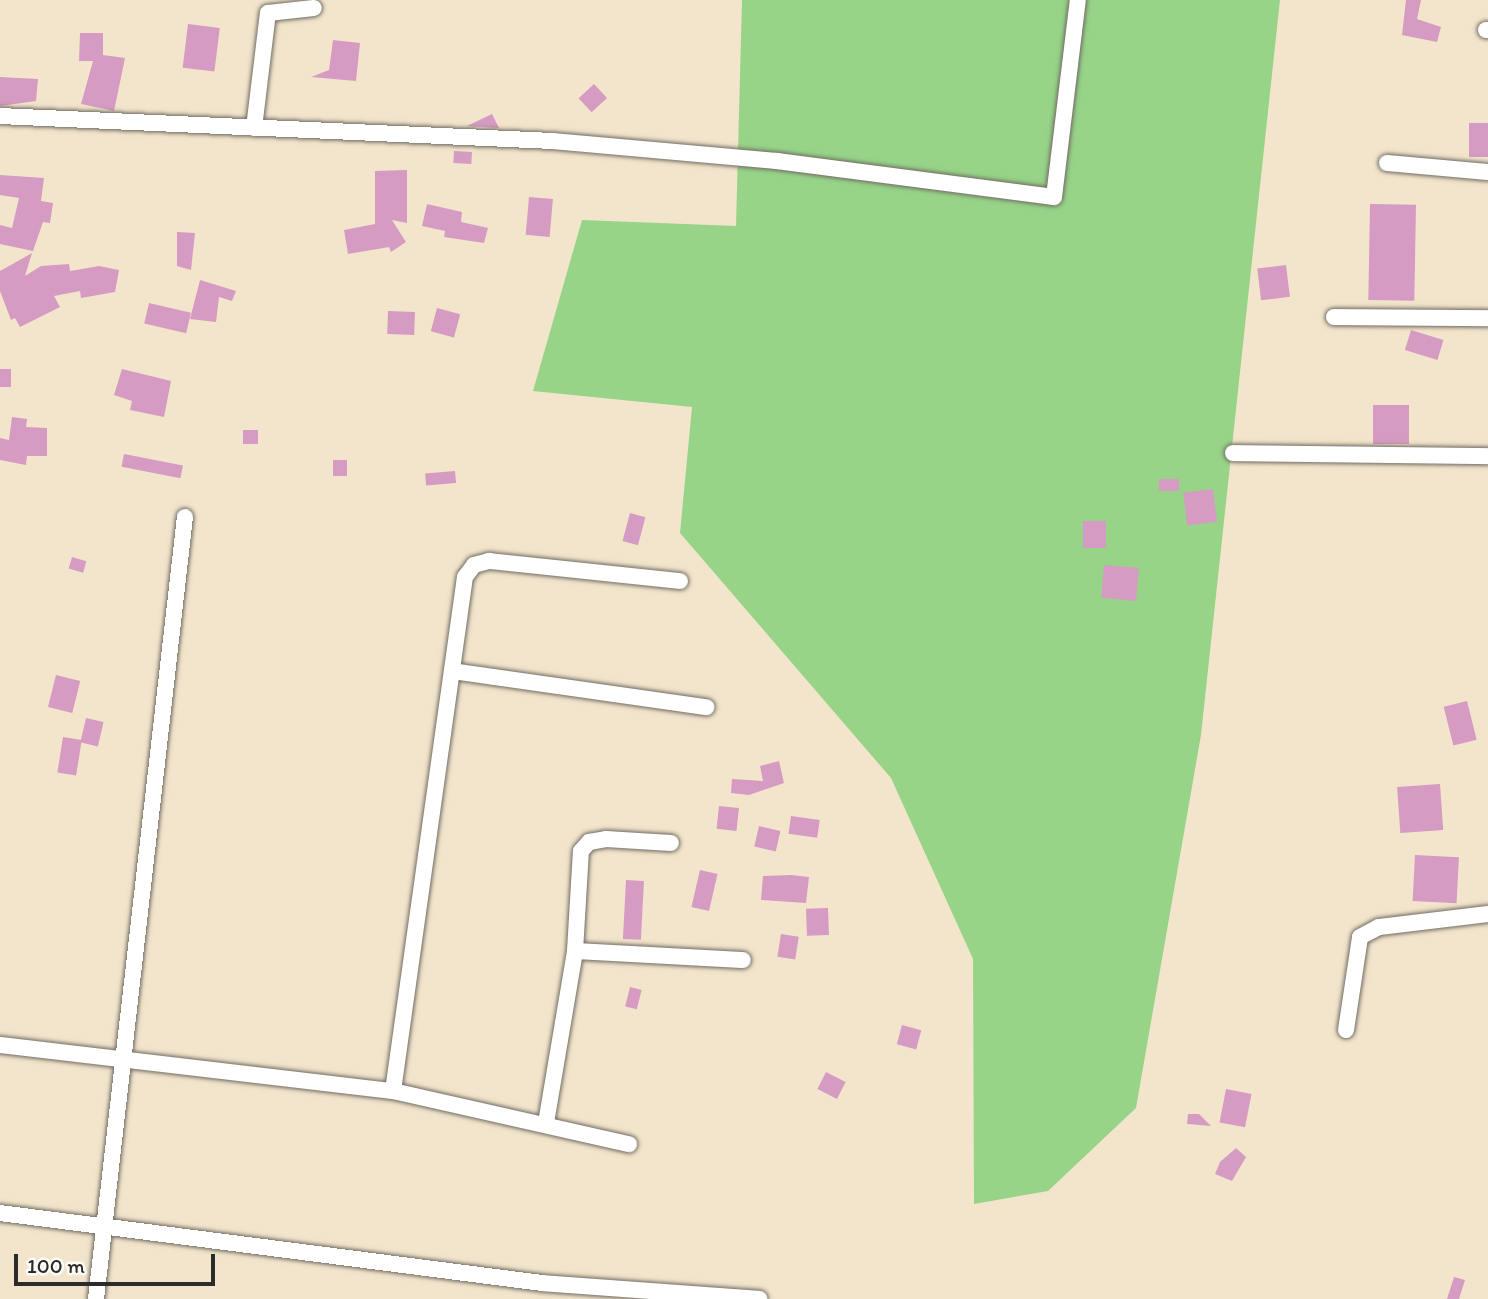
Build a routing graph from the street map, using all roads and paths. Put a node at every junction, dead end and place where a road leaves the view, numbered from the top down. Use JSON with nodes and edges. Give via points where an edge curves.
{"nodes":[{"id":1,"x":1078,"y":0,"type":"edge"},
{"id":2,"x":314,"y":8,"type":"dead end"},
{"id":3,"x":0,"y":116,"type":"edge"},
{"id":4,"x":254,"y":128,"type":"junction"},
{"id":5,"x":1387,"y":163,"type":"dead end"},
{"id":6,"x":1488,"y":172,"type":"edge"},
{"id":7,"x":1334,"y":317,"type":"dead end"},
{"id":8,"x":1488,"y":318,"type":"edge"},
{"id":9,"x":1233,"y":453,"type":"dead end"},
{"id":10,"x":1488,"y":456,"type":"edge"},
{"id":11,"x":185,"y":517,"type":"dead end"},
{"id":12,"x":680,"y":581,"type":"dead end"},
{"id":13,"x":452,"y":671,"type":"junction"},
{"id":14,"x":706,"y":707,"type":"dead end"},
{"id":15,"x":671,"y":843,"type":"dead end"},
{"id":16,"x":1488,"y":914,"type":"edge"},
{"id":17,"x":575,"y":951,"type":"junction"},
{"id":18,"x":743,"y":960,"type":"dead end"},
{"id":19,"x":1346,"y":1030,"type":"dead end"},
{"id":20,"x":0,"y":1045,"type":"edge"},
{"id":21,"x":123,"y":1059,"type":"junction"},
{"id":22,"x":393,"y":1091,"type":"junction"},
{"id":23,"x":546,"y":1123,"type":"junction"},
{"id":24,"x":629,"y":1144,"type":"dead end"},
{"id":25,"x":0,"y":1213,"type":"edge"},
{"id":26,"x":104,"y":1228,"type":"junction"},
{"id":27,"x":96,"y":1299,"type":"edge"},
{"id":28,"x":759,"y":1299,"type":"edge"}],
"edges":[{"from":1,"to":4,"type":"street","via":[[1054,197],[777,161],[565,142]]},
{"from":2,"to":4,"type":"street","via":[[268,13]]},
{"from":3,"to":4,"type":"street"},
{"from":5,"to":6,"type":"street"},
{"from":7,"to":8,"type":"street"},
{"from":9,"to":10,"type":"street"},
{"from":11,"to":21,"type":"street"},
{"from":12,"to":13,"type":"street","via":[[489,561],[474,565],[464,577]]},
{"from":13,"to":14,"type":"street"},
{"from":13,"to":22,"type":"street"},
{"from":15,"to":17,"type":"street","via":[[589,842],[581,851]]},
{"from":16,"to":19,"type":"street","via":[[1379,928],[1360,937]]},
{"from":17,"to":18,"type":"street"},
{"from":17,"to":23,"type":"street"},
{"from":20,"to":21,"type":"street"},
{"from":21,"to":22,"type":"street"},
{"from":21,"to":26,"type":"street"},
{"from":22,"to":23,"type":"street"},
{"from":23,"to":24,"type":"street"},
{"from":25,"to":26,"type":"street"},
{"from":26,"to":27,"type":"street"},
{"from":26,"to":28,"type":"street","via":[[542,1283]]}]}
